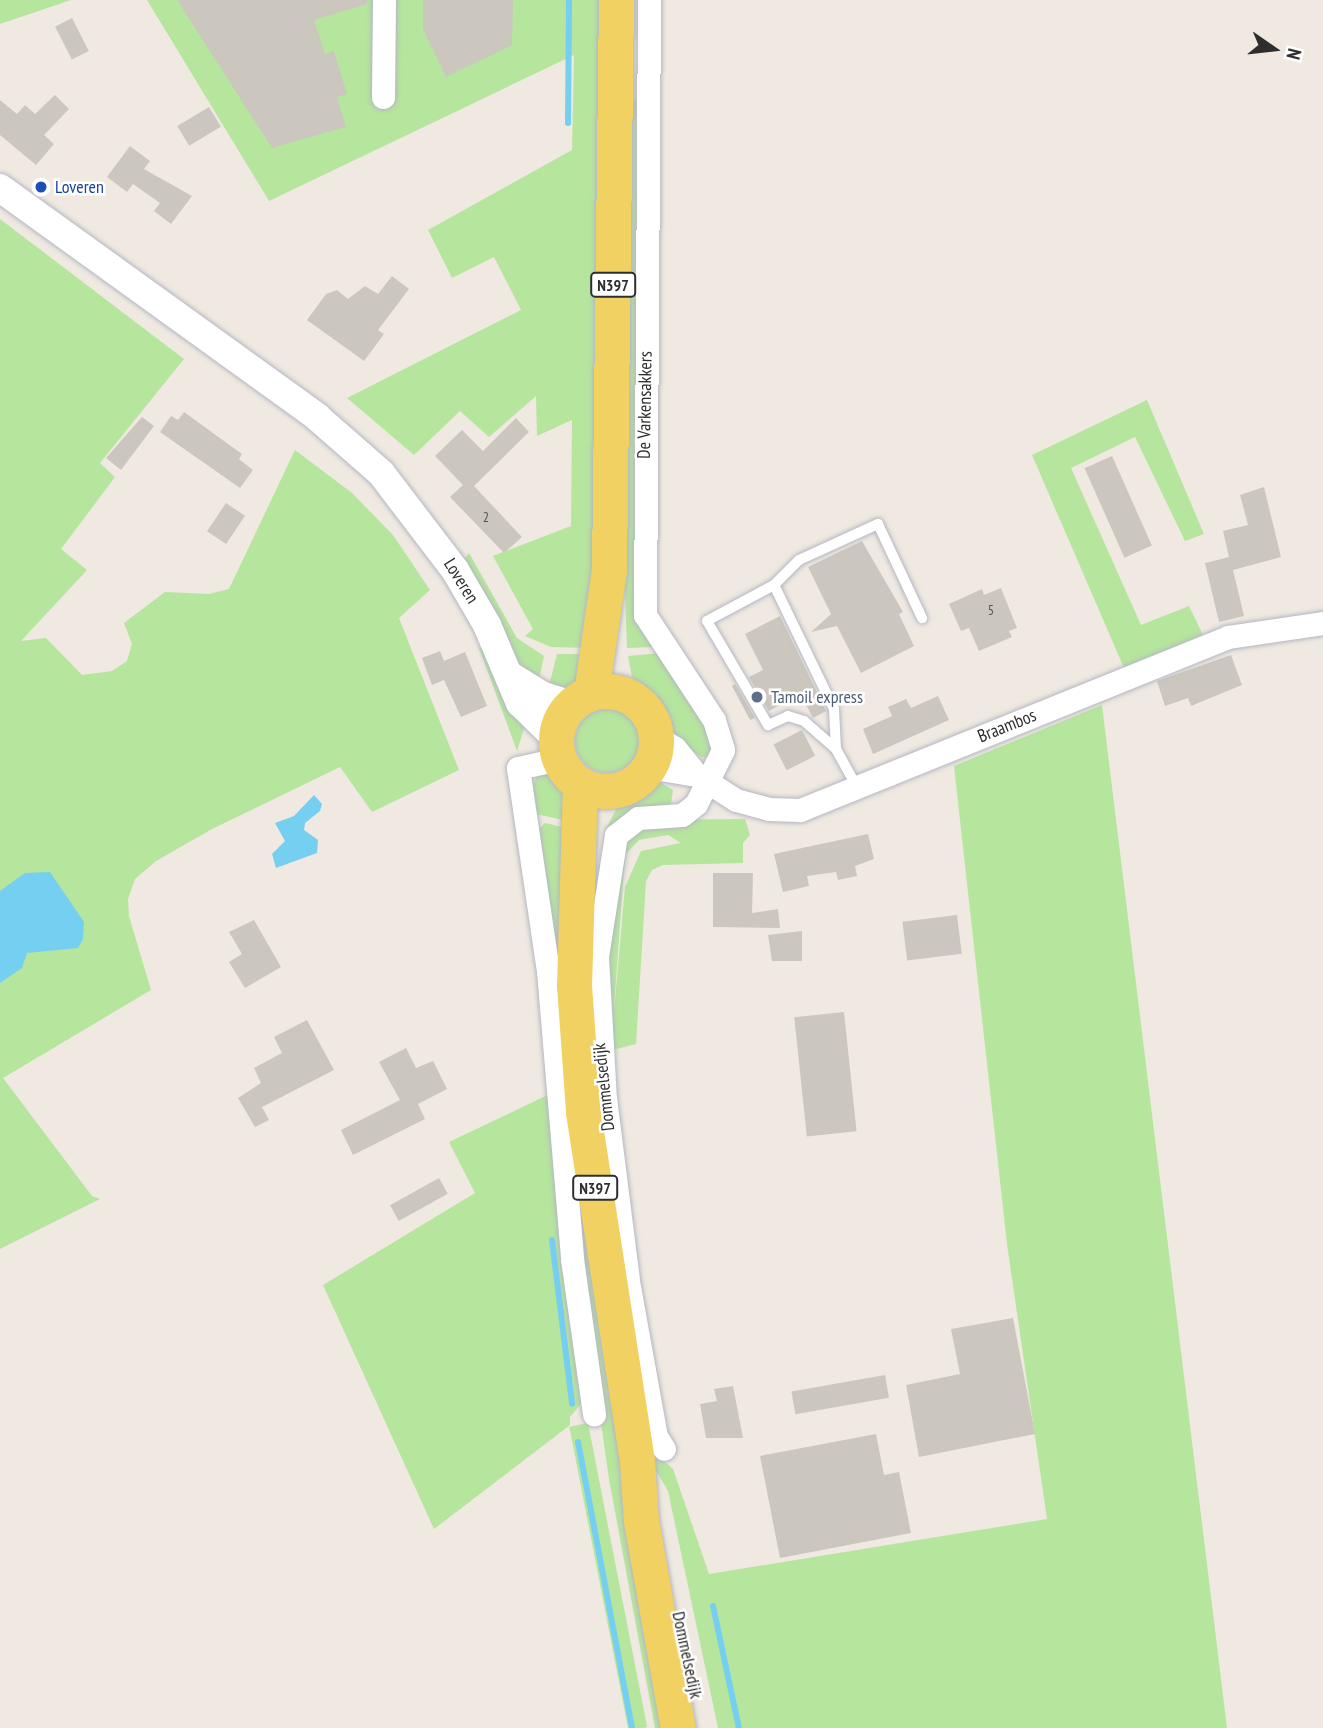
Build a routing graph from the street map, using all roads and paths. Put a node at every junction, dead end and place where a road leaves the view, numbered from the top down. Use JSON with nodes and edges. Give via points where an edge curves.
{"nodes":[{"id":1,"x":384,"y":0,"type":"edge"},
{"id":2,"x":616,"y":0,"type":"edge"},
{"id":3,"x":649,"y":0,"type":"edge"},
{"id":4,"x":383,"y":97,"type":"dead end"},
{"id":5,"x":0,"y":188,"type":"edge"},
{"id":6,"x":774,"y":585,"type":"junction"},
{"id":7,"x":922,"y":618,"type":"dead end"},
{"id":8,"x":1323,"y":623,"type":"edge"},
{"id":9,"x":510,"y":676,"type":"junction"},
{"id":10,"x":596,"y":698,"type":"junction"},
{"id":11,"x":836,"y":749,"type":"junction"},
{"id":12,"x":652,"y":752,"type":"junction"},
{"id":13,"x":577,"y":768,"type":"junction"},
{"id":14,"x":703,"y":779,"type":"junction"},
{"id":15,"x":858,"y":789,"type":"junction"},
{"id":16,"x":594,"y":1415,"type":"dead end"},
{"id":17,"x":651,"y":1455,"type":"junction"},
{"id":18,"x":678,"y":1728,"type":"edge"},
{"id":19,"x":702,"y":1728,"type":"edge"}],
"edges":[{"from":1,"to":4,"type":"street"},
{"from":2,"to":10,"type":"main road","number":"N397","via":[[609,570]]},
{"from":3,"to":14,"type":"street","name":"De Varkensakkers","via":[[645,615],[722,739],[722,755]]},
{"from":5,"to":9,"type":"street","name":"Loveren","via":[[317,417],[381,473],[455,570]]},
{"from":6,"to":7,"type":"lane","via":[[799,560],[878,524]]},
{"from":6,"to":11,"type":"lane","via":[[834,709]]},
{"from":6,"to":11,"type":"lane","via":[[707,621],[768,725],[788,716],[804,721]]},
{"from":8,"to":15,"type":"street","name":"Braambos","via":[[1228,637]]},
{"from":9,"to":10,"type":"street","via":[[541,695]]},
{"from":9,"to":13,"type":"street","name":"Loveren","via":[[524,710]]},
{"from":10,"to":12,"type":"main road","via":[[645,711]]},
{"from":10,"to":13,"type":"main road","number":"N397"},
{"from":11,"to":15,"type":"lane"},
{"from":12,"to":13,"type":"main road","via":[[638,779]]},
{"from":12,"to":14,"type":"street","name":"Braambos"},
{"from":12,"to":14,"type":"street","name":"Braambos","via":[[675,748]]},
{"from":13,"to":16,"type":"street","via":[[518,768],[548,971],[572,1259]]},
{"from":13,"to":17,"type":"main road","name":"Dommelsedijk","number":"N397","via":[[574,985],[583,1112]]},
{"from":14,"to":15,"type":"street","name":"Braambos","via":[[747,804],[779,810],[810,808]]},
{"from":14,"to":17,"type":"street","name":"Dommelsedijk","via":[[696,804],[682,815],[638,818],[616,835],[597,957],[602,1074],[628,1281],[656,1436]]},
{"from":17,"to":18,"type":"main road","name":"Dommelsedijk","number":"N397","via":[[641,1521]]},
{"from":17,"to":19,"type":"main road","name":"Dommelsedijk","number":"N397","via":[[659,1518]]}]}
